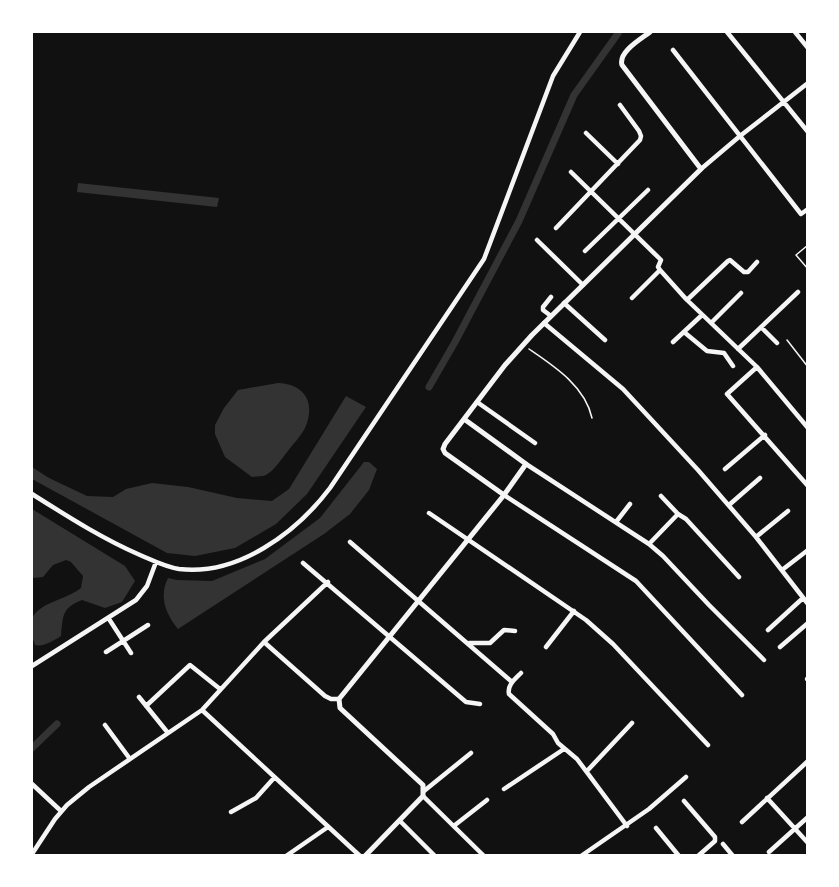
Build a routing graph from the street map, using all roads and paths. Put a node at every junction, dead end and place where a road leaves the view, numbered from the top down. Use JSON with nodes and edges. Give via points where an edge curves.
{"nodes":[{"id":1,"x":580,"y":32,"type":"edge"},
{"id":2,"x":651,"y":32,"type":"edge"},
{"id":3,"x":727,"y":32,"type":"edge"},
{"id":4,"x":795,"y":32,"type":"edge"},
{"id":5,"x":807,"y":48,"type":"edge"},
{"id":6,"x":673,"y":51,"type":"dead end"},
{"id":7,"x":807,"y":83,"type":"edge"},
{"id":8,"x":784,"y":102,"type":"junction"},
{"id":9,"x":620,"y":105,"type":"dead end"},
{"id":10,"x":807,"y":132,"type":"edge"},
{"id":11,"x":586,"y":133,"type":"dead end"},
{"id":12,"x":740,"y":136,"type":"junction"},
{"id":13,"x":618,"y":164,"type":"junction"},
{"id":14,"x":701,"y":169,"type":"junction"},
{"id":15,"x":571,"y":172,"type":"dead end"},
{"id":16,"x":648,"y":190,"type":"dead end"},
{"id":17,"x":591,"y":192,"type":"junction"},
{"id":18,"x":807,"y":209,"type":"edge"},
{"id":19,"x":618,"y":219,"type":"junction"},
{"id":20,"x":556,"y":228,"type":"dead end"},
{"id":21,"x":635,"y":235,"type":"junction"},
{"id":22,"x":537,"y":240,"type":"dead end"},
{"id":23,"x":807,"y":245,"type":"edge"},
{"id":24,"x":585,"y":251,"type":"dead end"},
{"id":25,"x":757,"y":262,"type":"dead end"},
{"id":26,"x":807,"y":269,"type":"edge"},
{"id":27,"x":660,"y":270,"type":"junction"},
{"id":28,"x":583,"y":285,"type":"junction"},
{"id":29,"x":798,"y":292,"type":"dead end"},
{"id":30,"x":741,"y":293,"type":"dead end"},
{"id":31,"x":551,"y":297,"type":"dead end"},
{"id":32,"x":632,"y":298,"type":"dead end"},
{"id":33,"x":687,"y":300,"type":"junction"},
{"id":34,"x":564,"y":303,"type":"junction"},
{"id":35,"x":702,"y":315,"type":"junction"},
{"id":36,"x":551,"y":316,"type":"junction"},
{"id":37,"x":544,"y":323,"type":"junction"},
{"id":38,"x":711,"y":323,"type":"junction"},
{"id":39,"x":761,"y":327,"type":"junction"},
{"id":40,"x":684,"y":332,"type":"junction"},
{"id":41,"x":605,"y":340,"type":"dead end"},
{"id":42,"x":787,"y":340,"type":"dead end"},
{"id":43,"x":673,"y":342,"type":"dead end"},
{"id":44,"x":777,"y":343,"type":"dead end"},
{"id":45,"x":523,"y":345,"type":"junction"},
{"id":46,"x":738,"y":349,"type":"junction"},
{"id":47,"x":734,"y":366,"type":"dead end"},
{"id":48,"x":757,"y":367,"type":"junction"},
{"id":49,"x":807,"y":367,"type":"edge"},
{"id":50,"x":477,"y":402,"type":"junction"},
{"id":51,"x":592,"y":418,"type":"dead end"},
{"id":52,"x":464,"y":420,"type":"junction"},
{"id":53,"x":807,"y":428,"type":"edge"},
{"id":54,"x":765,"y":435,"type":"junction"},
{"id":55,"x":535,"y":442,"type":"dead end"},
{"id":56,"x":526,"y":464,"type":"junction"},
{"id":57,"x":725,"y":469,"type":"dead end"},
{"id":58,"x":760,"y":478,"type":"dead end"},
{"id":59,"x":807,"y":486,"type":"edge"},
{"id":60,"x":32,"y":494,"type":"edge"},
{"id":61,"x":504,"y":495,"type":"junction"},
{"id":62,"x":661,"y":496,"type":"dead end"},
{"id":63,"x":630,"y":504,"type":"dead end"},
{"id":64,"x":729,"y":505,"type":"junction"},
{"id":65,"x":788,"y":511,"type":"dead end"},
{"id":66,"x":429,"y":513,"type":"dead end"},
{"id":67,"x":678,"y":514,"type":"junction"},
{"id":68,"x":616,"y":522,"type":"junction"},
{"id":69,"x":756,"y":537,"type":"junction"},
{"id":70,"x":468,"y":539,"type":"junction"},
{"id":71,"x":350,"y":542,"type":"dead end"},
{"id":72,"x":649,"y":544,"type":"junction"},
{"id":73,"x":807,"y":550,"type":"edge"},
{"id":74,"x":156,"y":562,"type":"junction"},
{"id":75,"x":303,"y":563,"type":"dead end"},
{"id":76,"x":782,"y":570,"type":"junction"},
{"id":77,"x":739,"y":577,"type":"dead end"},
{"id":78,"x":328,"y":582,"type":"junction"},
{"id":79,"x":803,"y":598,"type":"junction"},
{"id":80,"x":418,"y":600,"type":"junction"},
{"id":81,"x":807,"y":604,"type":"edge"},
{"id":82,"x":574,"y":611,"type":"junction"},
{"id":83,"x":109,"y":619,"type":"junction"},
{"id":84,"x":807,"y":623,"type":"edge"},
{"id":85,"x":148,"y":626,"type":"dead end"},
{"id":86,"x":768,"y":630,"type":"dead end"},
{"id":87,"x":515,"y":631,"type":"dead end"},
{"id":88,"x":389,"y":637,"type":"junction"},
{"id":89,"x":123,"y":641,"type":"junction"},
{"id":90,"x":264,"y":642,"type":"junction"},
{"id":91,"x":469,"y":643,"type":"junction"},
{"id":92,"x":546,"y":647,"type":"dead end"},
{"id":93,"x":780,"y":647,"type":"dead end"},
{"id":94,"x":106,"y":652,"type":"dead end"},
{"id":95,"x":131,"y":652,"type":"dead end"},
{"id":96,"x":764,"y":660,"type":"dead end"},
{"id":97,"x":32,"y":666,"type":"edge"},
{"id":98,"x":521,"y":674,"type":"dead end"},
{"id":99,"x":512,"y":682,"type":"junction"},
{"id":100,"x":220,"y":690,"type":"junction"},
{"id":101,"x":742,"y":694,"type":"dead end"},
{"id":102,"x":139,"y":697,"type":"dead end"},
{"id":103,"x":339,"y":699,"type":"junction"},
{"id":104,"x":480,"y":704,"type":"dead end"},
{"id":105,"x":146,"y":706,"type":"junction"},
{"id":106,"x":202,"y":710,"type":"junction"},
{"id":107,"x":632,"y":723,"type":"dead end"},
{"id":108,"x":105,"y":725,"type":"dead end"},
{"id":109,"x":168,"y":733,"type":"junction"},
{"id":110,"x":708,"y":745,"type":"dead end"},
{"id":111,"x":564,"y":749,"type":"junction"},
{"id":112,"x":471,"y":753,"type":"dead end"},
{"id":113,"x":130,"y":759,"type":"junction"},
{"id":114,"x":807,"y":761,"type":"edge"},
{"id":115,"x":587,"y":771,"type":"junction"},
{"id":116,"x":686,"y":777,"type":"dead end"},
{"id":117,"x":274,"y":778,"type":"junction"},
{"id":118,"x":32,"y":784,"type":"edge"},
{"id":119,"x":504,"y":789,"type":"dead end"},
{"id":120,"x":423,"y":793,"type":"junction"},
{"id":121,"x":767,"y":798,"type":"junction"},
{"id":122,"x":487,"y":800,"type":"dead end"},
{"id":123,"x":684,"y":801,"type":"dead end"},
{"id":124,"x":61,"y":812,"type":"junction"},
{"id":125,"x":231,"y":813,"type":"dead end"},
{"id":126,"x":807,"y":817,"type":"edge"},
{"id":127,"x":400,"y":821,"type":"junction"},
{"id":128,"x":742,"y":822,"type":"dead end"},
{"id":129,"x":455,"y":825,"type":"junction"},
{"id":130,"x":627,"y":826,"type":"junction"},
{"id":131,"x":328,"y":827,"type":"junction"},
{"id":132,"x":656,"y":828,"type":"dead end"},
{"id":133,"x":795,"y":829,"type":"junction"},
{"id":134,"x":32,"y":843,"type":"edge"},
{"id":135,"x":807,"y":843,"type":"edge"},
{"id":136,"x":723,"y":844,"type":"dead end"},
{"id":137,"x":37,"y":847,"type":"junction"},
{"id":138,"x":770,"y":852,"type":"dead end"},
{"id":139,"x":32,"y":854,"type":"edge"},
{"id":140,"x":285,"y":855,"type":"edge"},
{"id":141,"x":360,"y":855,"type":"edge"},
{"id":142,"x":365,"y":855,"type":"edge"},
{"id":143,"x":435,"y":855,"type":"edge"},
{"id":144,"x":484,"y":855,"type":"edge"},
{"id":145,"x":581,"y":855,"type":"edge"},
{"id":146,"x":680,"y":855,"type":"edge"},
{"id":147,"x":698,"y":855,"type":"edge"},
{"id":148,"x":733,"y":855,"type":"edge"}],
"edges":[{"from":1,"to":74,"type":"street","via":[[553,76],[484,259],[314,509],[276,541],[218,567],[176,569]]},
{"from":2,"to":14,"type":"street","via":[[623,55],[622,65]]},
{"from":3,"to":8,"type":"street"},
{"from":4,"to":5,"type":"street"},
{"from":6,"to":12,"type":"street"},
{"from":7,"to":8,"type":"street"},
{"from":8,"to":10,"type":"street"},
{"from":8,"to":12,"type":"street"},
{"from":9,"to":13,"type":"street","via":[[641,136]]},
{"from":11,"to":13,"type":"street"},
{"from":12,"to":14,"type":"street"},
{"from":12,"to":18,"type":"street","via":[[801,214]]},
{"from":13,"to":17,"type":"street"},
{"from":14,"to":21,"type":"street"},
{"from":15,"to":17,"type":"street"},
{"from":16,"to":19,"type":"street"},
{"from":17,"to":19,"type":"street"},
{"from":17,"to":20,"type":"street"},
{"from":19,"to":21,"type":"street"},
{"from":19,"to":24,"type":"street"},
{"from":21,"to":27,"type":"street","via":[[661,260]]},
{"from":21,"to":28,"type":"street"},
{"from":22,"to":28,"type":"street"},
{"from":23,"to":26,"type":"path","via":[[796,255]]},
{"from":25,"to":33,"type":"street","via":[[744,272],[728,261]]},
{"from":27,"to":32,"type":"street"},
{"from":27,"to":33,"type":"street"},
{"from":28,"to":34,"type":"street"},
{"from":29,"to":39,"type":"street"},
{"from":30,"to":38,"type":"street"},
{"from":31,"to":36,"type":"street","via":[[543,310]]},
{"from":33,"to":35,"type":"street"},
{"from":34,"to":36,"type":"street"},
{"from":34,"to":41,"type":"street"},
{"from":35,"to":38,"type":"street"},
{"from":35,"to":40,"type":"street"},
{"from":36,"to":37,"type":"street"},
{"from":37,"to":45,"type":"street"},
{"from":37,"to":64,"type":"street","via":[[622,389]]},
{"from":38,"to":46,"type":"street"},
{"from":39,"to":44,"type":"street"},
{"from":39,"to":46,"type":"street"},
{"from":40,"to":43,"type":"street"},
{"from":40,"to":47,"type":"street","via":[[707,351],[724,353]]},
{"from":42,"to":49,"type":"path"},
{"from":45,"to":50,"type":"street"},
{"from":45,"to":51,"type":"path","via":[[563,373],[583,398]]},
{"from":46,"to":48,"type":"street"},
{"from":48,"to":53,"type":"street"},
{"from":48,"to":54,"type":"street","via":[[727,394]]},
{"from":50,"to":52,"type":"street"},
{"from":50,"to":55,"type":"street"},
{"from":52,"to":56,"type":"street"},
{"from":52,"to":61,"type":"street","via":[[445,444],[445,453]]},
{"from":54,"to":57,"type":"street"},
{"from":54,"to":59,"type":"street"},
{"from":56,"to":61,"type":"street"},
{"from":56,"to":68,"type":"street"},
{"from":58,"to":64,"type":"street"},
{"from":60,"to":74,"type":"street","via":[[109,541]]},
{"from":61,"to":70,"type":"street"},
{"from":61,"to":101,"type":"street","via":[[636,581]]},
{"from":62,"to":67,"type":"street"},
{"from":63,"to":68,"type":"street"},
{"from":64,"to":69,"type":"street"},
{"from":65,"to":69,"type":"street"},
{"from":66,"to":70,"type":"street"},
{"from":67,"to":72,"type":"street"},
{"from":67,"to":77,"type":"street"},
{"from":68,"to":72,"type":"street"},
{"from":69,"to":76,"type":"street"},
{"from":70,"to":80,"type":"street"},
{"from":70,"to":82,"type":"street"},
{"from":71,"to":80,"type":"street"},
{"from":72,"to":96,"type":"street"},
{"from":73,"to":76,"type":"street"},
{"from":74,"to":83,"type":"street","via":[[147,586],[136,600]]},
{"from":75,"to":78,"type":"street"},
{"from":76,"to":79,"type":"street"},
{"from":78,"to":88,"type":"street"},
{"from":78,"to":90,"type":"street"},
{"from":79,"to":81,"type":"street"},
{"from":79,"to":86,"type":"street"},
{"from":80,"to":88,"type":"street"},
{"from":80,"to":91,"type":"street"},
{"from":82,"to":92,"type":"street"},
{"from":82,"to":110,"type":"street","via":[[613,644]]},
{"from":83,"to":89,"type":"street"},
{"from":83,"to":97,"type":"street"},
{"from":84,"to":93,"type":"street"},
{"from":85,"to":89,"type":"street"},
{"from":87,"to":91,"type":"street","via":[[504,630],[490,643]]},
{"from":88,"to":103,"type":"street"},
{"from":88,"to":104,"type":"street","via":[[466,702]]},
{"from":89,"to":94,"type":"street"},
{"from":89,"to":95,"type":"street"},
{"from":90,"to":100,"type":"street"},
{"from":90,"to":103,"type":"street","via":[[325,696]]},
{"from":91,"to":99,"type":"street"},
{"from":98,"to":99,"type":"street"},
{"from":99,"to":111,"type":"street","via":[[509,694]]},
{"from":100,"to":105,"type":"street","via":[[190,665]]},
{"from":100,"to":106,"type":"street"},
{"from":102,"to":105,"type":"street"},
{"from":103,"to":120,"type":"street","via":[[340,708],[418,780]]},
{"from":105,"to":109,"type":"street"},
{"from":106,"to":109,"type":"street"},
{"from":106,"to":117,"type":"street"},
{"from":107,"to":115,"type":"street"},
{"from":108,"to":113,"type":"street"},
{"from":109,"to":113,"type":"street"},
{"from":111,"to":115,"type":"street"},
{"from":111,"to":119,"type":"street"},
{"from":112,"to":120,"type":"street"},
{"from":113,"to":124,"type":"street"},
{"from":114,"to":121,"type":"street"},
{"from":115,"to":130,"type":"street"},
{"from":116,"to":130,"type":"street"},
{"from":117,"to":125,"type":"street","via":[[256,798]]},
{"from":117,"to":131,"type":"street"},
{"from":118,"to":124,"type":"street"},
{"from":120,"to":127,"type":"street"},
{"from":120,"to":129,"type":"street"},
{"from":121,"to":128,"type":"street"},
{"from":121,"to":133,"type":"street"},
{"from":122,"to":129,"type":"street"},
{"from":123,"to":147,"type":"street","via":[[716,837]]},
{"from":124,"to":137,"type":"street"},
{"from":126,"to":133,"type":"street"},
{"from":127,"to":142,"type":"street"},
{"from":127,"to":143,"type":"street"},
{"from":129,"to":144,"type":"street"},
{"from":130,"to":145,"type":"street"},
{"from":131,"to":140,"type":"street"},
{"from":131,"to":141,"type":"street"},
{"from":132,"to":146,"type":"street"},
{"from":133,"to":135,"type":"street"},
{"from":133,"to":138,"type":"street"},
{"from":134,"to":137,"type":"street"},
{"from":136,"to":148,"type":"street"},
{"from":137,"to":139,"type":"street"}]}
